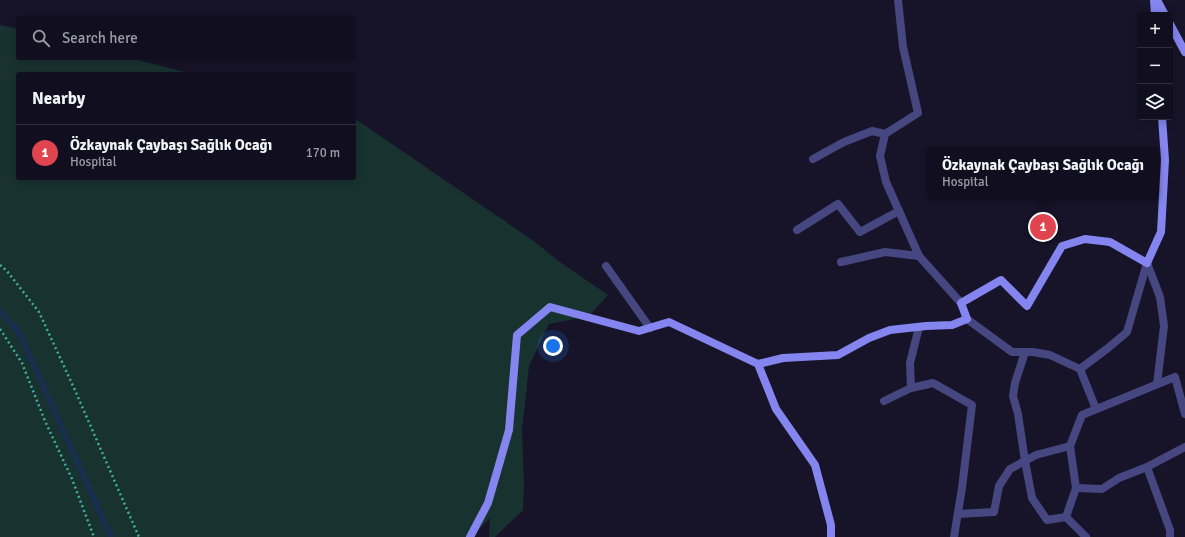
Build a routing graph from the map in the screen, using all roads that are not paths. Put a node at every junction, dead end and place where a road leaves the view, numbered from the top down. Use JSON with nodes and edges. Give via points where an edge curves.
{"nodes":[{"id":1,"x":898,"y":0,"type":"edge"},
{"id":2,"x":1154,"y":0,"type":"edge"},
{"id":3,"x":1157,"y":0,"type":"edge"},
{"id":4,"x":1155,"y":12,"type":"edge"},
{"id":5,"x":1163,"y":12,"type":"edge"},
{"id":6,"x":1173,"y":30,"type":"edge"},
{"id":7,"x":1185,"y":52,"type":"edge"},
{"id":8,"x":1162,"y":120,"type":"edge"},
{"id":9,"x":885,"y":134,"type":"junction"},
{"id":10,"x":813,"y":159,"type":"dead end"},
{"id":11,"x":899,"y":211,"type":"junction"},
{"id":12,"x":797,"y":230,"type":"dead end"},
{"id":13,"x":919,"y":256,"type":"junction"},
{"id":14,"x":841,"y":262,"type":"dead end"},
{"id":15,"x":1147,"y":264,"type":"junction"},
{"id":16,"x":606,"y":266,"type":"dead end"},
{"id":17,"x":961,"y":303,"type":"junction"},
{"id":18,"x":967,"y":319,"type":"junction"},
{"id":19,"x":919,"y":327,"type":"junction"},
{"id":20,"x":650,"y":328,"type":"junction"},
{"id":21,"x":1025,"y":352,"type":"junction"},
{"id":22,"x":758,"y":364,"type":"junction"},
{"id":23,"x":1080,"y":369,"type":"junction"},
{"id":24,"x":1157,"y":384,"type":"junction"},
{"id":25,"x":911,"y":388,"type":"junction"},
{"id":26,"x":884,"y":401,"type":"dead end"},
{"id":27,"x":1096,"y":409,"type":"junction"},
{"id":28,"x":1185,"y":414,"type":"edge"},
{"id":29,"x":1070,"y":446,"type":"junction"},
{"id":30,"x":1185,"y":446,"type":"edge"},
{"id":31,"x":1025,"y":461,"type":"junction"},
{"id":32,"x":1147,"y":467,"type":"junction"},
{"id":33,"x":1076,"y":488,"type":"junction"},
{"id":34,"x":958,"y":514,"type":"junction"},
{"id":35,"x":1066,"y":517,"type":"junction"},
{"id":36,"x":470,"y":537,"type":"edge"},
{"id":37,"x":831,"y":537,"type":"edge"},
{"id":38,"x":954,"y":537,"type":"edge"},
{"id":39,"x":1086,"y":537,"type":"edge"},
{"id":40,"x":1170,"y":537,"type":"edge"}],
"edges":[{"from":1,"to":9,"type":"street","via":[[903,47],[918,113]]},
{"from":2,"to":4,"type":"street"},
{"from":3,"to":5,"type":"street"},
{"from":6,"to":7,"type":"street"},
{"from":8,"to":15,"type":"street","via":[[1165,160],[1161,232]]},
{"from":9,"to":10,"type":"street","via":[[872,131],[844,142]]},
{"from":9,"to":11,"type":"street","via":[[880,156],[886,182]]},
{"from":11,"to":12,"type":"street","via":[[860,232],[838,204]]},
{"from":11,"to":13,"type":"street"},
{"from":13,"to":14,"type":"street","via":[[885,252]]},
{"from":13,"to":17,"type":"street"},
{"from":15,"to":17,"type":"street","via":[[1110,242],[1085,238],[1062,246],[1027,306],[1001,280]]},
{"from":15,"to":23,"type":"street","via":[[1127,332]]},
{"from":15,"to":24,"type":"street","via":[[1160,296],[1164,326]]},
{"from":16,"to":20,"type":"street"},
{"from":17,"to":18,"type":"street"},
{"from":18,"to":19,"type":"street","via":[[952,325]]},
{"from":18,"to":21,"type":"street","via":[[1012,352]]},
{"from":19,"to":22,"type":"street","via":[[890,330],[838,355],[783,358]]},
{"from":19,"to":25,"type":"street","via":[[910,363]]},
{"from":20,"to":22,"type":"street","via":[[669,322]]},
{"from":20,"to":36,"type":"street","via":[[639,331],[550,307],[517,335],[509,430],[488,503]]},
{"from":21,"to":23,"type":"street","via":[[1050,355]]},
{"from":21,"to":31,"type":"street","via":[[1013,396]]},
{"from":22,"to":37,"type":"street","via":[[776,409],[815,465],[831,525]]},
{"from":23,"to":27,"type":"street"},
{"from":24,"to":27,"type":"street"},
{"from":24,"to":28,"type":"street","via":[[1174,377]]},
{"from":25,"to":26,"type":"street"},
{"from":25,"to":34,"type":"street","via":[[933,383],[972,405]]},
{"from":27,"to":29,"type":"street","via":[[1082,415]]},
{"from":29,"to":31,"type":"street","via":[[1036,455]]},
{"from":29,"to":33,"type":"street"},
{"from":30,"to":32,"type":"street"},
{"from":31,"to":34,"type":"street","via":[[1010,469],[999,486],[994,512]]},
{"from":31,"to":35,"type":"street","via":[[1032,498],[1047,520]]},
{"from":32,"to":33,"type":"street","via":[[1119,478],[1102,489]]},
{"from":32,"to":40,"type":"street","via":[[1170,530]]},
{"from":33,"to":35,"type":"street"},
{"from":34,"to":38,"type":"street"},
{"from":35,"to":39,"type":"street"}]}
